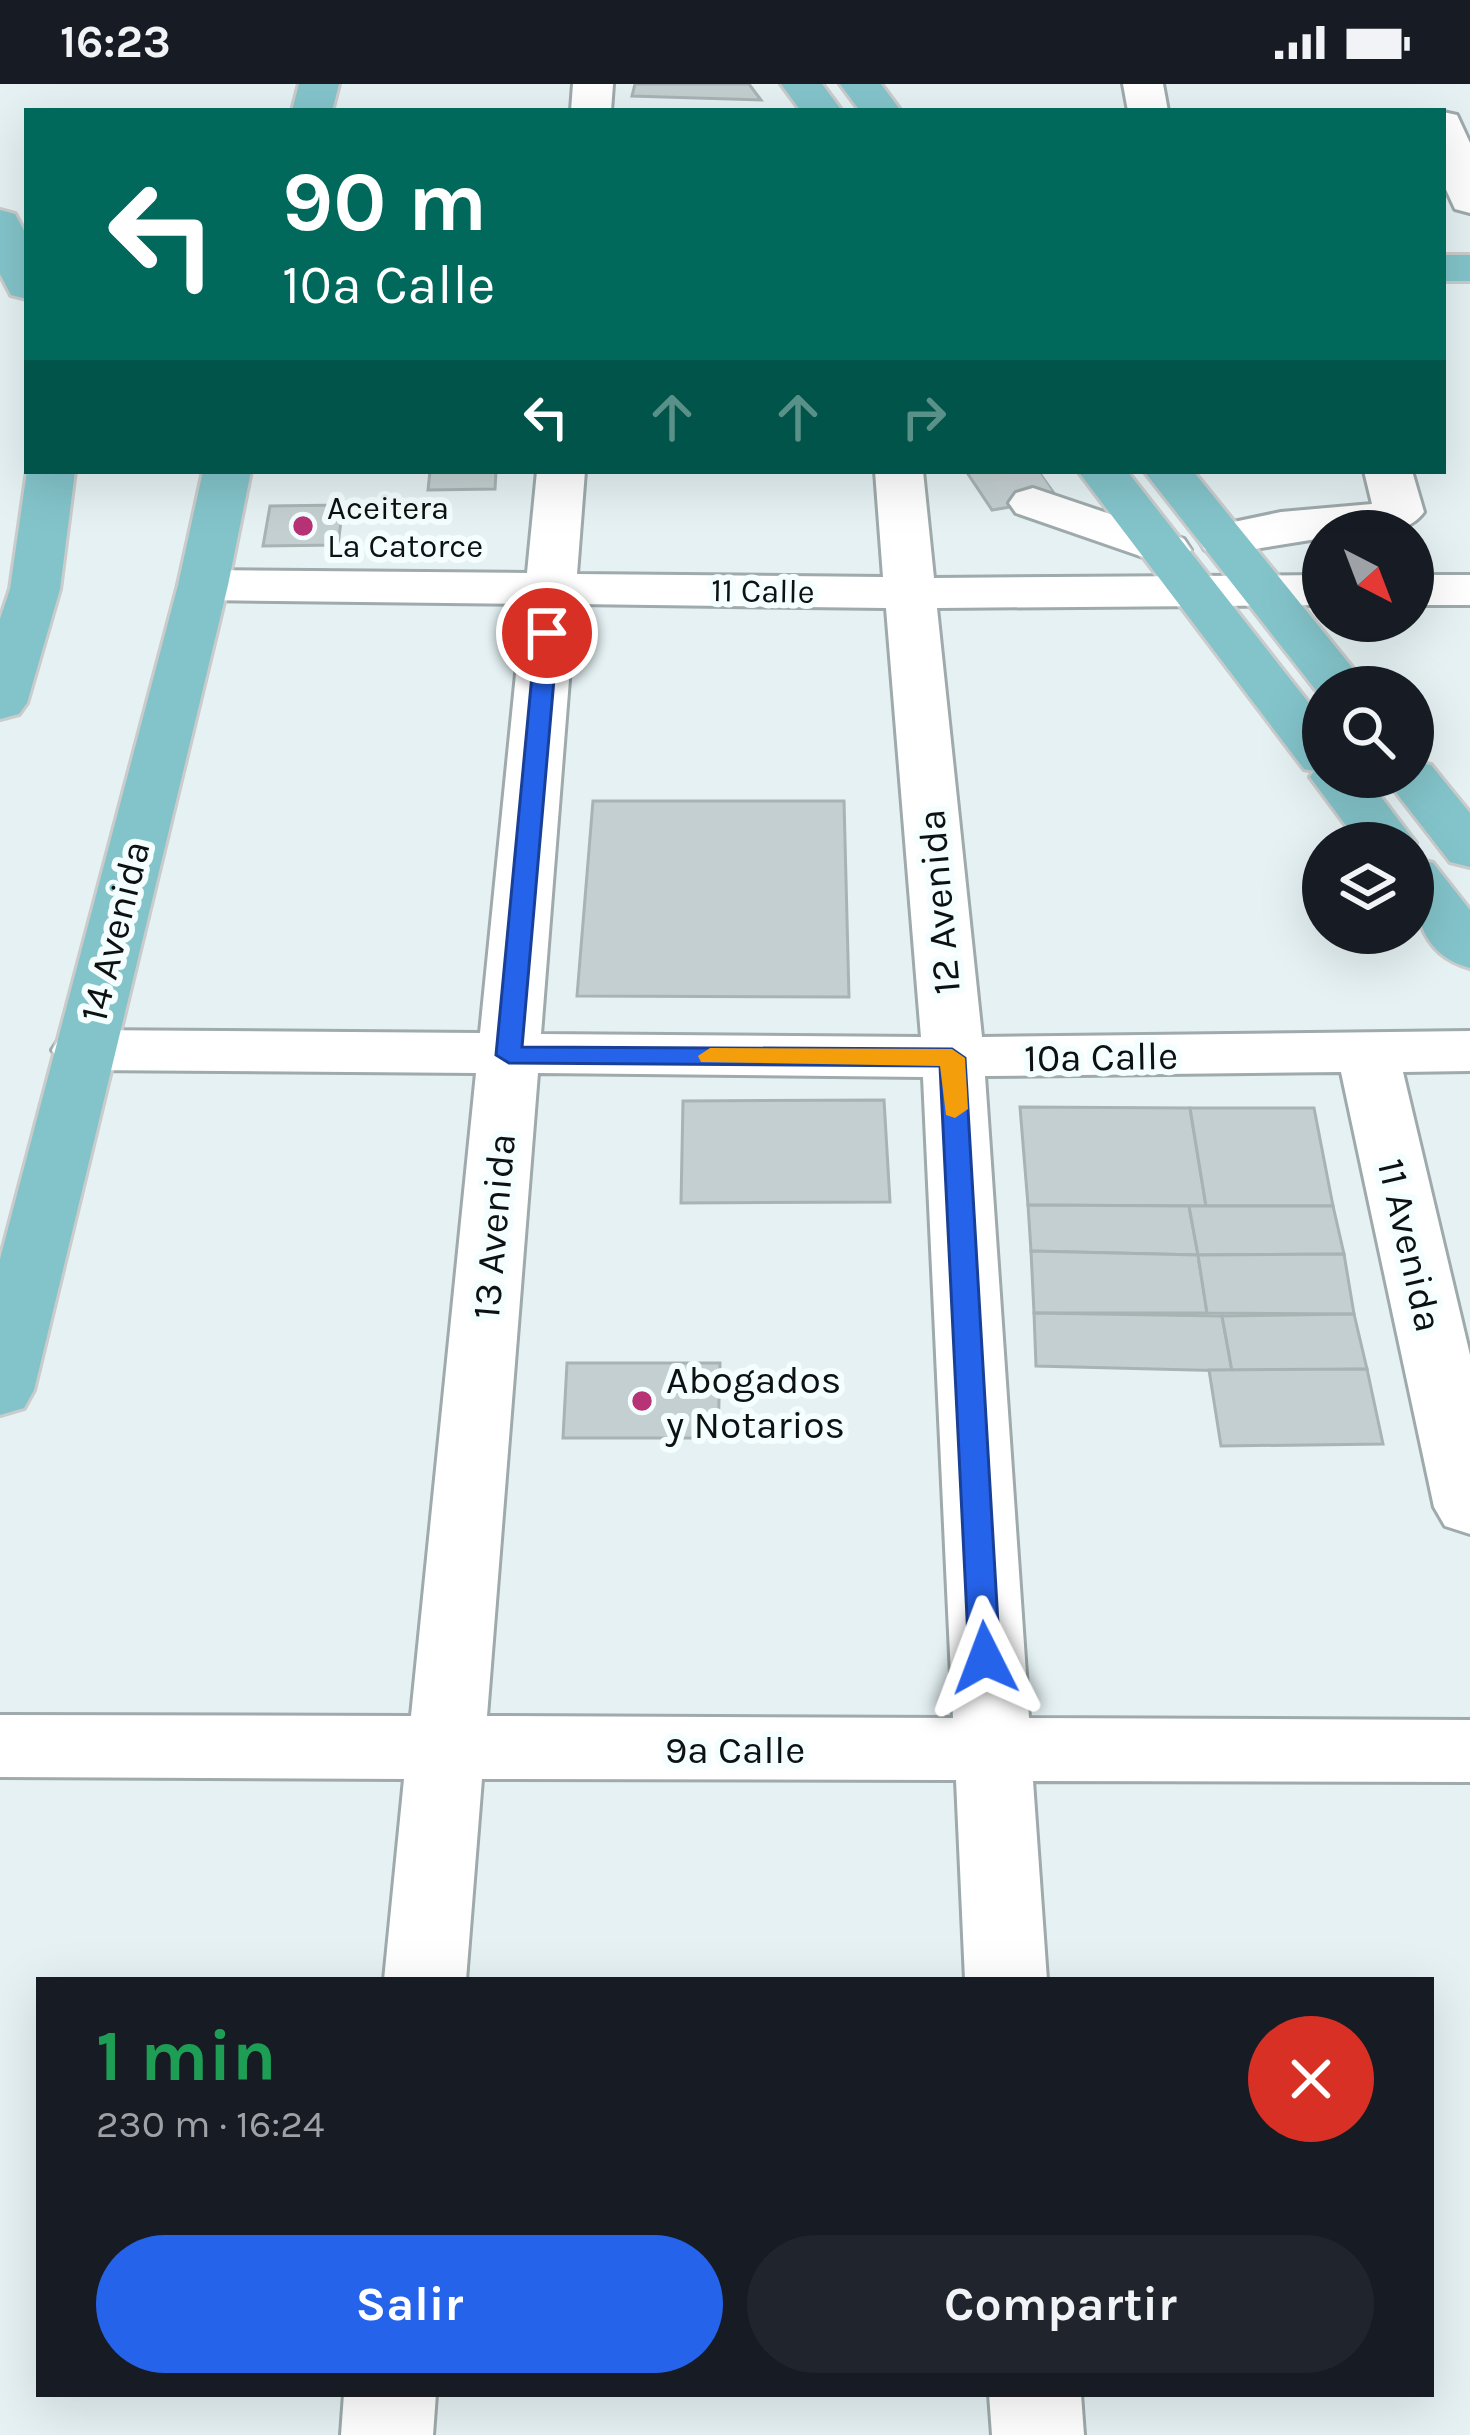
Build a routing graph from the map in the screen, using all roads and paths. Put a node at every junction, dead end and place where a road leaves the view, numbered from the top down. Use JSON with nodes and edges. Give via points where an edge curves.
{"nodes":[{"id":1,"x":801,"y":84,"type":"edge"},
{"id":2,"x":860,"y":84,"type":"edge"},
{"id":3,"x":820,"y":108,"type":"edge"},
{"id":4,"x":879,"y":108,"type":"edge"},
{"id":5,"x":1446,"y":132,"type":"edge"},
{"id":6,"x":1470,"y":200,"type":"edge"},
{"id":7,"x":50,"y":474,"type":"edge"},
{"id":8,"x":226,"y":474,"type":"edge"},
{"id":9,"x":561,"y":474,"type":"edge"},
{"id":10,"x":899,"y":474,"type":"edge"},
{"id":11,"x":1104,"y":474,"type":"edge"},
{"id":12,"x":1170,"y":474,"type":"edge"},
{"id":13,"x":1389,"y":474,"type":"edge"},
{"id":14,"x":1223,"y":539,"type":"junction"},
{"id":15,"x":1166,"y":550,"type":"junction"},
{"id":16,"x":203,"y":585,"type":"junction"},
{"id":17,"x":551,"y":586,"type":"junction"},
{"id":18,"x":17,"y":589,"type":"edge"},
{"id":19,"x":1264,"y":590,"type":"junction"},
{"id":20,"x":1302,"y":590,"type":"edge"},
{"id":21,"x":1434,"y":590,"type":"edge"},
{"id":22,"x":1470,"y":590,"type":"edge"},
{"id":23,"x":909,"y":593,"type":"junction"},
{"id":24,"x":1083,"y":594,"type":"junction"},
{"id":25,"x":1198,"y":594,"type":"junction"},
{"id":26,"x":1324,"y":666,"type":"edge"},
{"id":27,"x":0,"y":703,"type":"edge"},
{"id":28,"x":1302,"y":730,"type":"edge"},
{"id":29,"x":1354,"y":798,"type":"edge"},
{"id":30,"x":1429,"y":798,"type":"edge"},
{"id":31,"x":1372,"y":822,"type":"edge"},
{"id":32,"x":1470,"y":850,"type":"edge"},
{"id":33,"x":1434,"y":903,"type":"edge"},
{"id":34,"x":1470,"y":950,"type":"edge"},
{"id":35,"x":83,"y":1050,"type":"junction"},
{"id":36,"x":1470,"y":1052,"type":"edge"},
{"id":37,"x":1368,"y":1053,"type":"junction"},
{"id":38,"x":509,"y":1055,"type":"junction"},
{"id":39,"x":952,"y":1058,"type":"junction"},
{"id":40,"x":0,"y":1390,"type":"edge"},
{"id":41,"x":1470,"y":1507,"type":"edge"},
{"id":42,"x":0,"y":1746,"type":"edge"},
{"id":43,"x":445,"y":1748,"type":"junction"},
{"id":44,"x":990,"y":1750,"type":"junction"},
{"id":45,"x":1470,"y":1751,"type":"edge"},
{"id":46,"x":425,"y":1977,"type":"edge"},
{"id":47,"x":1006,"y":1977,"type":"edge"},
{"id":48,"x":390,"y":2397,"type":"edge"},
{"id":49,"x":1035,"y":2397,"type":"edge"},
{"id":50,"x":387,"y":2435,"type":"edge"},
{"id":51,"x":1038,"y":2435,"type":"edge"}],
"edges":[{"from":1,"to":3,"type":"main road"},
{"from":2,"to":4,"type":"main road"},
{"from":5,"to":6,"type":"street"},
{"from":7,"to":18,"type":"main road"},
{"from":8,"to":16,"type":"main road","name":"14 Avenida"},
{"from":9,"to":17,"type":"street","name":"13 Avenida"},
{"from":10,"to":23,"type":"street","name":"12 Avenida"},
{"from":11,"to":15,"type":"main road"},
{"from":12,"to":14,"type":"main road"},
{"from":13,"to":14,"type":"street","via":[[1400,504],[1387,518]]},
{"from":14,"to":19,"type":"main road"},
{"from":15,"to":24,"type":"street","via":[[1053,511]]},
{"from":15,"to":25,"type":"main road"},
{"from":16,"to":17,"type":"street","name":"11 Calle"},
{"from":16,"to":35,"type":"main road","name":"14 Avenida"},
{"from":17,"to":23,"type":"street","name":"11 Calle"},
{"from":17,"to":38,"type":"street","name":"13 Avenida"},
{"from":18,"to":27,"type":"main road"},
{"from":19,"to":20,"type":"street","name":"11 Calle"},
{"from":19,"to":25,"type":"street","name":"11 Calle"},
{"from":19,"to":26,"type":"main road"},
{"from":21,"to":22,"type":"street"},
{"from":23,"to":24,"type":"street","name":"11 Calle"},
{"from":23,"to":39,"type":"street","name":"12 Avenida"},
{"from":24,"to":25,"type":"street","name":"11 Calle"},
{"from":25,"to":28,"type":"main road"},
{"from":29,"to":31,"type":"main road"},
{"from":30,"to":32,"type":"main road"},
{"from":33,"to":34,"type":"main road"},
{"from":35,"to":38,"type":"street","name":"10a Calle"},
{"from":35,"to":40,"type":"main road","name":"14 Avenida"},
{"from":36,"to":37,"type":"street","name":"10a Calle"},
{"from":37,"to":39,"type":"street","name":"10a Calle"},
{"from":37,"to":41,"type":"street","name":"11 Avenida"},
{"from":38,"to":39,"type":"street","name":"10a Calle"},
{"from":38,"to":43,"type":"street","name":"13 Avenida"},
{"from":39,"to":44,"type":"street","name":"12 Avenida"},
{"from":42,"to":43,"type":"street","name":"9a Calle"},
{"from":43,"to":44,"type":"street","name":"9a Calle"},
{"from":43,"to":46,"type":"street","name":"13 Avenida"},
{"from":44,"to":45,"type":"street","name":"9a Calle"},
{"from":44,"to":47,"type":"street","name":"12 Avenida"},
{"from":48,"to":50,"type":"street"},
{"from":49,"to":51,"type":"street"}]}
